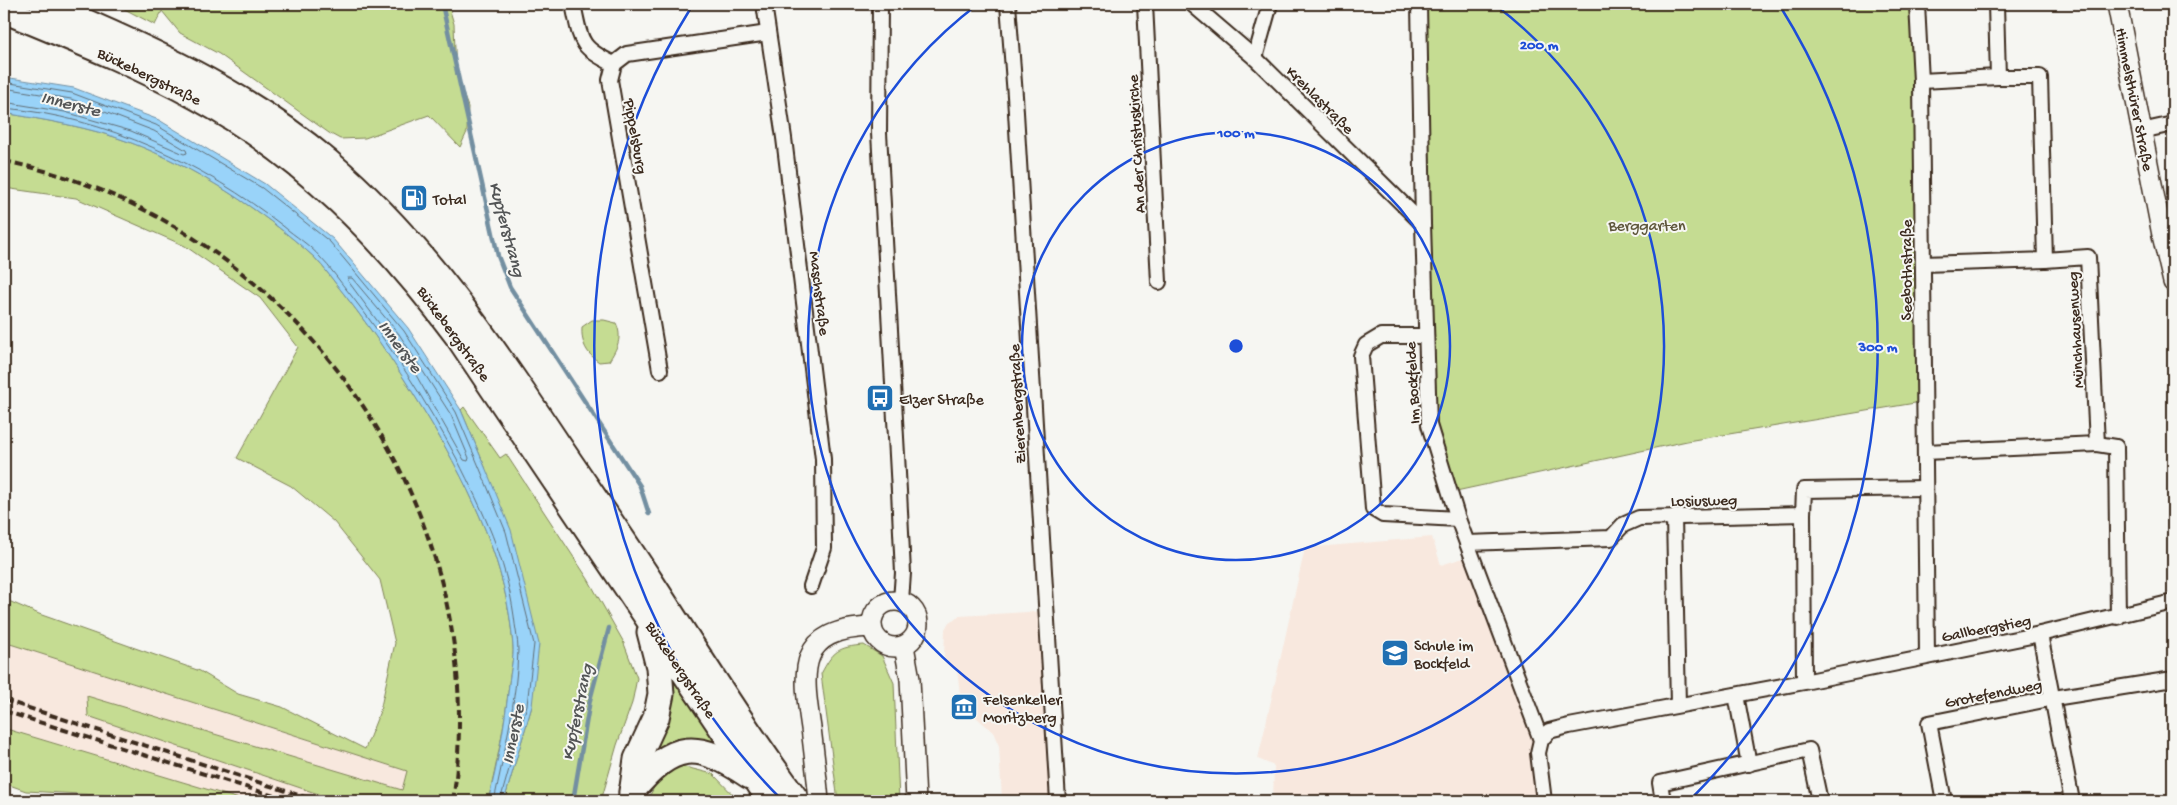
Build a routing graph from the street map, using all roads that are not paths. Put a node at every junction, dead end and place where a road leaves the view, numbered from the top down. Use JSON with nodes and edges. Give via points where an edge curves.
{"nodes":[{"id":1,"x":573,"y":4,"type":"edge"},
{"id":2,"x":764,"y":4,"type":"edge"},
{"id":3,"x":880,"y":4,"type":"edge"},
{"id":4,"x":1008,"y":4,"type":"edge"},
{"id":5,"x":1145,"y":4,"type":"edge"},
{"id":6,"x":1192,"y":4,"type":"edge"},
{"id":7,"x":1270,"y":4,"type":"edge"},
{"id":8,"x":1419,"y":4,"type":"edge"},
{"id":9,"x":1917,"y":4,"type":"edge"},
{"id":10,"x":1996,"y":4,"type":"edge"},
{"id":11,"x":2117,"y":4,"type":"edge"},
{"id":12,"x":50,"y":6,"type":"edge"},
{"id":13,"x":4,"y":10,"type":"edge"},
{"id":14,"x":768,"y":33,"type":"junction"},
{"id":15,"x":1255,"y":58,"type":"junction"},
{"id":16,"x":614,"y":64,"type":"junction"},
{"id":17,"x":1998,"y":77,"type":"junction"},
{"id":18,"x":1921,"y":81,"type":"junction"},
{"id":19,"x":2173,"y":124,"type":"edge"},
{"id":20,"x":2142,"y":131,"type":"junction"},
{"id":21,"x":1423,"y":224,"type":"junction"},
{"id":22,"x":2045,"y":260,"type":"junction"},
{"id":23,"x":1923,"y":264,"type":"junction"},
{"id":24,"x":1160,"y":282,"type":"dead end"},
{"id":25,"x":2173,"y":282,"type":"edge"},
{"id":26,"x":1426,"y":336,"type":"junction"},
{"id":27,"x":660,"y":370,"type":"dead end"},
{"id":28,"x":2097,"y":444,"type":"junction"},
{"id":29,"x":1925,"y":452,"type":"junction"},
{"id":30,"x":1925,"y":488,"type":"junction"},
{"id":31,"x":1804,"y":514,"type":"junction"},
{"id":32,"x":1674,"y":517,"type":"junction"},
{"id":33,"x":1458,"y":519,"type":"junction"},
{"id":34,"x":1468,"y":543,"type":"junction"},
{"id":35,"x":810,"y":586,"type":"dead end"},
{"id":36,"x":902,"y":601,"type":"junction"},
{"id":37,"x":2173,"y":602,"type":"edge"},
{"id":38,"x":2118,"y":617,"type":"junction"},
{"id":39,"x":648,"y":618,"type":"junction"},
{"id":40,"x":872,"y":627,"type":"junction"},
{"id":41,"x":2040,"y":634,"type":"junction"},
{"id":42,"x":904,"y":646,"type":"junction"},
{"id":43,"x":1927,"y":656,"type":"junction"},
{"id":44,"x":2173,"y":679,"type":"edge"},
{"id":45,"x":1804,"y":682,"type":"junction"},
{"id":46,"x":1736,"y":695,"type":"junction"},
{"id":47,"x":2054,"y":698,"type":"junction"},
{"id":48,"x":1678,"y":705,"type":"junction"},
{"id":49,"x":1541,"y":740,"type":"junction"},
{"id":50,"x":1749,"y":764,"type":"junction"},
{"id":51,"x":778,"y":793,"type":"edge"},
{"id":52,"x":632,"y":796,"type":"edge"},
{"id":53,"x":819,"y":801,"type":"edge"},
{"id":54,"x":916,"y":801,"type":"edge"},
{"id":55,"x":1058,"y":801,"type":"edge"},
{"id":56,"x":1544,"y":801,"type":"edge"},
{"id":57,"x":1663,"y":801,"type":"edge"},
{"id":58,"x":1820,"y":801,"type":"edge"},
{"id":59,"x":1944,"y":801,"type":"edge"},
{"id":60,"x":2072,"y":801,"type":"edge"}],
"edges":[{"from":1,"to":16,"type":"street","via":[[581,40],[595,55]]},
{"from":2,"to":14,"type":"street","name":"Maschstraße"},
{"from":3,"to":36,"type":"street","via":[[879,133]]},
{"from":4,"to":55,"type":"street","name":"Zierenbergstraße"},
{"from":5,"to":24,"type":"street","name":"An der Christuskirche"},
{"from":6,"to":15,"type":"street","name":"Krehlastraße"},
{"from":7,"to":15,"type":"street"},
{"from":8,"to":21,"type":"street","name":"Im Bockfelde"},
{"from":9,"to":18,"type":"street","name":"Seebothstraße"},
{"from":10,"to":17,"type":"street"},
{"from":11,"to":20,"type":"street","name":"Himmelsthürer Straße"},
{"from":12,"to":51,"type":"highway","name":"Bückebergstraße","via":[[189,70],[253,108],[328,162],[407,239],[501,358]]},
{"from":13,"to":39,"type":"highway","name":"Bückebergstraße","via":[[114,55],[198,97],[281,152],[353,213],[408,271],[458,335]]},
{"from":14,"to":16,"type":"street","via":[[627,54]]},
{"from":14,"to":35,"type":"street","name":"Maschstraße","via":[[823,459],[824,548]]},
{"from":15,"to":21,"type":"street","name":"Krehlastraße"},
{"from":16,"to":27,"type":"street","name":"Pippelsburg","via":[[610,80]]},
{"from":17,"to":18,"type":"street","name":"Münchhausenweg"},
{"from":17,"to":22,"type":"street","name":"Münchhausenweg","via":[[2040,77]]},
{"from":18,"to":23,"type":"street","name":"Seebothstraße"},
{"from":19,"to":20,"type":"street"},
{"from":20,"to":25,"type":"street","name":"Himmelsthürer Straße"},
{"from":21,"to":26,"type":"street","name":"Im Bockfelde"},
{"from":22,"to":23,"type":"street","name":"Münchhausenweg"},
{"from":22,"to":28,"type":"street","name":"Münchhausenweg","via":[[2088,257]]},
{"from":23,"to":29,"type":"street","name":"Seebothstraße"},
{"from":26,"to":33,"type":"street","name":"Im Bockfelde","via":[[1429,425]]},
{"from":26,"to":33,"type":"street","via":[[1381,336],[1366,345],[1361,356],[1373,509],[1383,515]]},
{"from":28,"to":29,"type":"street"},
{"from":28,"to":38,"type":"street","via":[[2116,447]]},
{"from":29,"to":30,"type":"street","name":"Seebothstraße"},
{"from":30,"to":31,"type":"street","via":[[1804,490]]},
{"from":30,"to":43,"type":"street","name":"Seebothstraße"},
{"from":31,"to":32,"type":"street","name":"Losiusweg"},
{"from":31,"to":45,"type":"street"},
{"from":32,"to":34,"type":"street","name":"Losiusweg","via":[[1639,518],[1623,525],[1611,538]]},
{"from":32,"to":48,"type":"street"},
{"from":33,"to":34,"type":"street","name":"Im Bockfelde"},
{"from":34,"to":49,"type":"street","name":"Im Bockfelde"},
{"from":36,"to":40,"type":"street","via":[[886,602],[880,606],[873,616]]},
{"from":36,"to":42,"type":"street","via":[[914,610],[919,625],[913,639]]},
{"from":37,"to":38,"type":"street","name":"Gallbergstieg"},
{"from":38,"to":41,"type":"street","name":"Gallbergstieg"},
{"from":39,"to":51,"type":"highway","name":"Bückebergstraße"},
{"from":39,"to":52,"type":"highway","via":[[659,667],[661,694],[656,718],[637,759]]},
{"from":40,"to":42,"type":"street","via":[[879,641],[885,645]]},
{"from":40,"to":53,"type":"street","via":[[830,634],[815,647],[808,659],[805,681]]},
{"from":41,"to":43,"type":"street","name":"Gallbergstieg"},
{"from":41,"to":47,"type":"street","name":"Grotefendweg"},
{"from":42,"to":54,"type":"street","via":[[910,680]]},
{"from":43,"to":45,"type":"street","name":"Gallbergstieg"},
{"from":44,"to":47,"type":"street","name":"Grotefendweg"},
{"from":45,"to":46,"type":"street","name":"Gallbergstieg"},
{"from":46,"to":48,"type":"street","name":"Gallbergstieg"},
{"from":46,"to":50,"type":"street"},
{"from":47,"to":59,"type":"street","name":"Grotefendweg","via":[[1929,723]]},
{"from":47,"to":60,"type":"street","name":"Grotefendweg"},
{"from":48,"to":49,"type":"street","name":"Gallbergstieg","via":[[1549,731]]},
{"from":49,"to":56,"type":"street","name":"Im Bockfelde","via":[[1538,753]]},
{"from":50,"to":57,"type":"street","via":[[1660,783]]},
{"from":50,"to":58,"type":"street","via":[[1809,750]]},
{"from":51,"to":52,"type":"highway","via":[[720,758],[688,750],[661,761]]}]}
